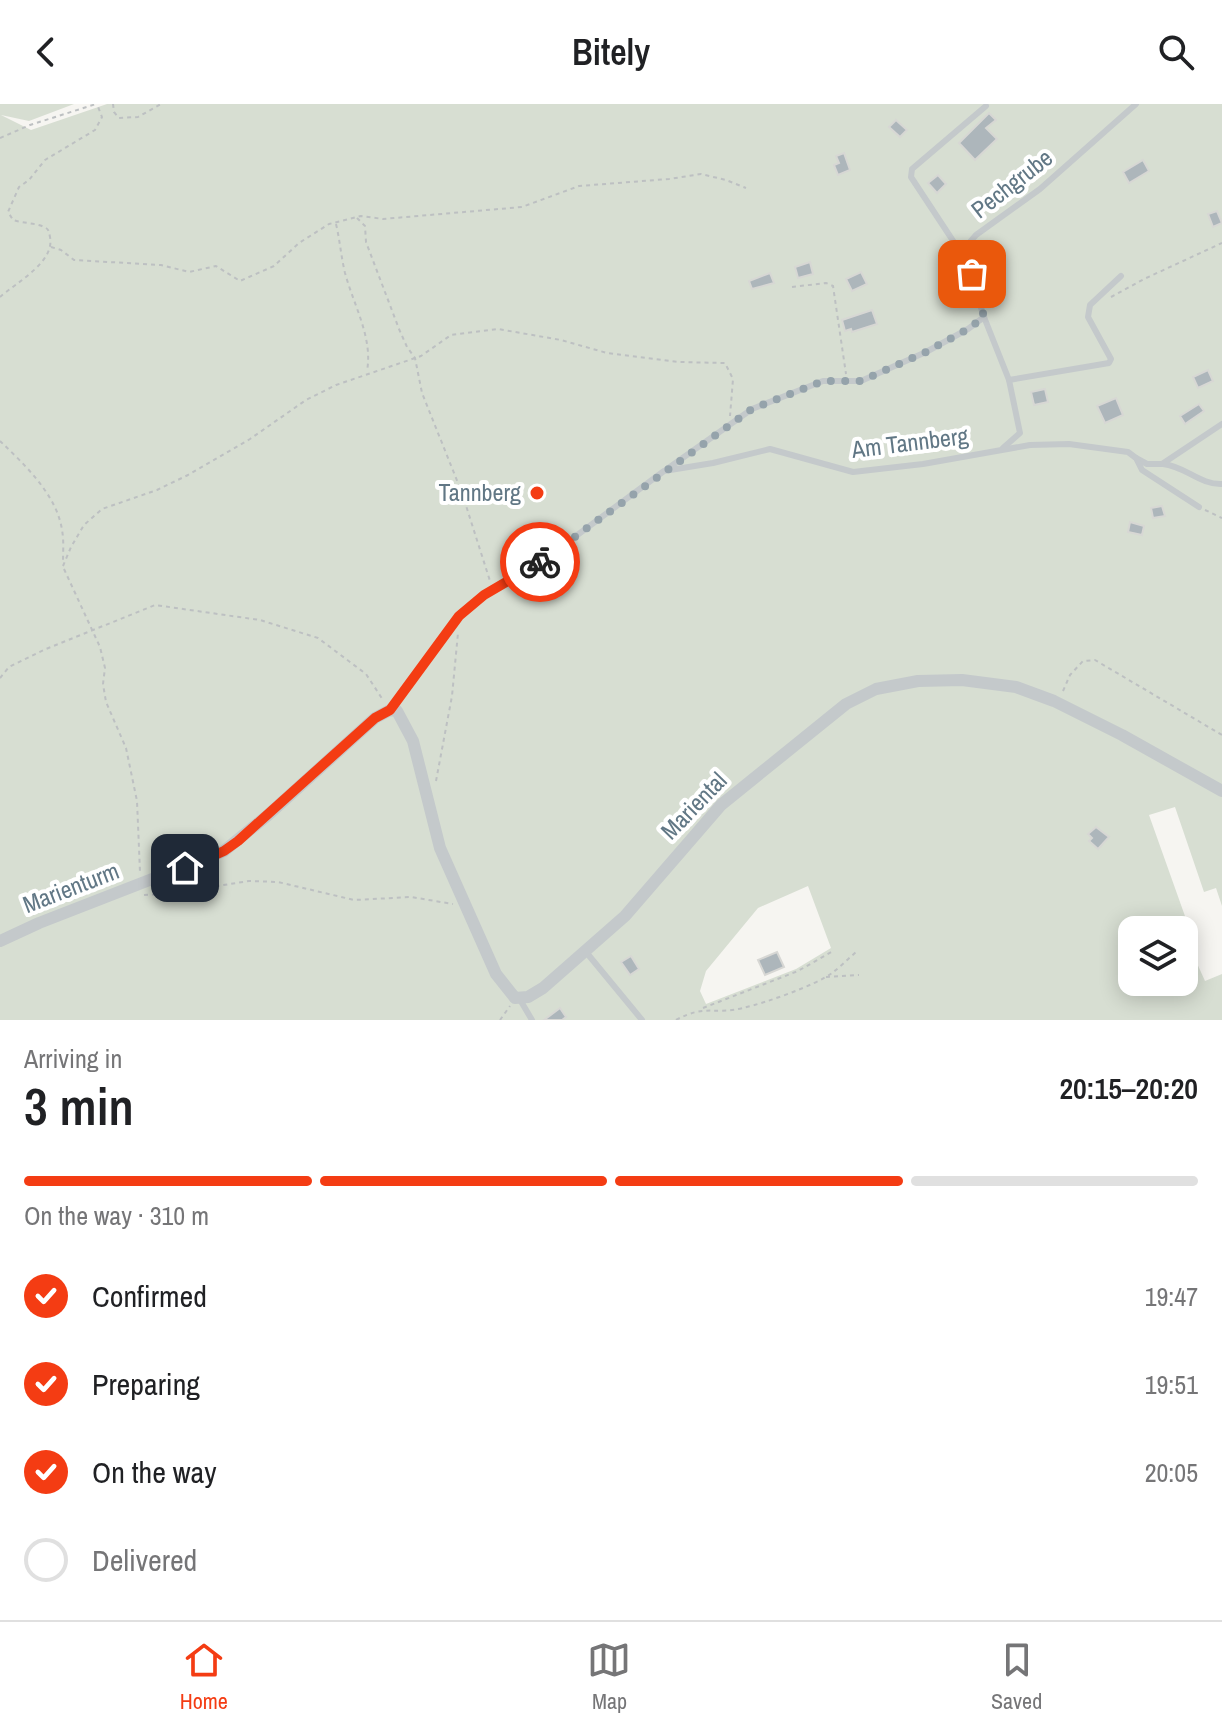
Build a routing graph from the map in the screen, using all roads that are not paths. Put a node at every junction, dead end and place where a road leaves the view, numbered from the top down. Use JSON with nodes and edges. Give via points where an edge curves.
{"nodes":[{"id":1,"x":1136,"y":104,"type":"edge"},
{"id":2,"x":986,"y":106,"type":"edge"},
{"id":3,"x":966,"y":261,"type":"junction"},
{"id":4,"x":1121,"y":276,"type":"dead end"},
{"id":5,"x":984,"y":317,"type":"junction"},
{"id":6,"x":1009,"y":380,"type":"junction"},
{"id":7,"x":1222,"y":424,"type":"edge"},
{"id":8,"x":1003,"y":448,"type":"junction"},
{"id":9,"x":1136,"y":458,"type":"junction"},
{"id":10,"x":1162,"y":464,"type":"junction"},
{"id":11,"x":664,"y":471,"type":"junction"},
{"id":12,"x":1222,"y":484,"type":"edge"},
{"id":13,"x":1199,"y":507,"type":"road end"},
{"id":14,"x":390,"y":710,"type":"junction"},
{"id":15,"x":1222,"y":791,"type":"edge"},
{"id":16,"x":0,"y":941,"type":"edge"},
{"id":17,"x":586,"y":952,"type":"junction"},
{"id":18,"x":517,"y":998,"type":"junction"},
{"id":19,"x":532,"y":1020,"type":"edge"},
{"id":20,"x":642,"y":1020,"type":"edge"}],
"edges":[{"from":1,"to":3,"type":"lane","name":"Pechgrube","via":[[1040,189],[976,235]]},
{"from":2,"to":3,"type":"lane","via":[[912,169],[911,177]]},
{"from":3,"to":5,"type":"lane"},
{"from":4,"to":6,"type":"lane","via":[[1090,305],[1088,317],[1109,352],[1109,363]]},
{"from":5,"to":6,"type":"lane"},
{"from":5,"to":11,"type":"lane","via":[[926,352],[861,381],[823,381],[752,409]]},
{"from":6,"to":8,"type":"lane","via":[[1020,433]]},
{"from":7,"to":10,"type":"lane"},
{"from":8,"to":9,"type":"lane","name":"Am Tannberg","via":[[1069,444],[1128,452]]},
{"from":8,"to":11,"type":"lane","name":"Am Tannberg","via":[[853,472],[770,449]]},
{"from":9,"to":10,"type":"lane"},
{"from":9,"to":13,"type":"lane","name":"Am Tannberg","via":[[1142,470]]},
{"from":10,"to":12,"type":"lane"},
{"from":11,"to":14,"type":"lane","name":"Am Tannberg","via":[[463,613]]},
{"from":14,"to":16,"type":"street","name":"Marienturm","via":[[224,851]]},
{"from":14,"to":18,"type":"street","via":[[401,716],[413,741],[440,848],[496,974]]},
{"from":15,"to":17,"type":"street","name":"Mariental","via":[[1057,703],[1016,687],[962,680],[876,689],[860,695],[721,805],[625,916]]},
{"from":17,"to":18,"type":"street","name":"Mariental","via":[[543,988]]},
{"from":17,"to":20,"type":"lane"},
{"from":18,"to":19,"type":"lane"}]}
